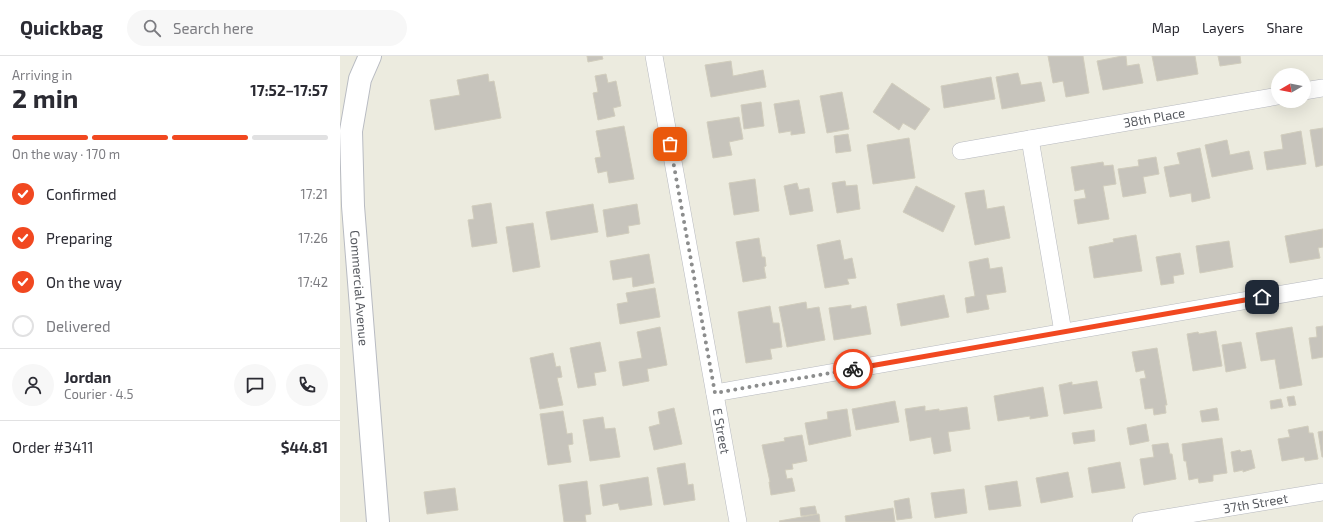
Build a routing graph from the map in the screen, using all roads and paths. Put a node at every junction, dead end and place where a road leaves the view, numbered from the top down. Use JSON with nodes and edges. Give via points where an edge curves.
{"nodes":[{"id":1,"x":370,"y":56,"type":"edge"},
{"id":2,"x":654,"y":56,"type":"edge"},
{"id":3,"x":1323,"y":88,"type":"edge"},
{"id":4,"x":1311,"y":90,"type":"edge"},
{"id":5,"x":1271,"y":97,"type":"edge"},
{"id":6,"x":1030,"y":139,"type":"junction"},
{"id":7,"x":961,"y":151,"type":"dead end"},
{"id":8,"x":1323,"y":287,"type":"edge"},
{"id":9,"x":1063,"y":332,"type":"junction"},
{"id":10,"x":715,"y":393,"type":"junction"},
{"id":11,"x":1323,"y":492,"type":"edge"},
{"id":12,"x":378,"y":522,"type":"edge"},
{"id":13,"x":738,"y":522,"type":"edge"},
{"id":14,"x":1141,"y":522,"type":"edge"}],
"edges":[{"from":1,"to":12,"type":"street","name":"Commercial Avenue","via":[[360,79],[351,131],[353,206]]},
{"from":2,"to":10,"type":"street","name":"E Street"},
{"from":3,"to":4,"type":"street"},
{"from":5,"to":6,"type":"street","name":"38th Place"},
{"from":6,"to":7,"type":"street","name":"38th Place"},
{"from":6,"to":9,"type":"street"},
{"from":8,"to":9,"type":"street"},
{"from":9,"to":10,"type":"street"},
{"from":10,"to":13,"type":"street","name":"E Street"},
{"from":11,"to":14,"type":"street","name":"37th Street"}]}
